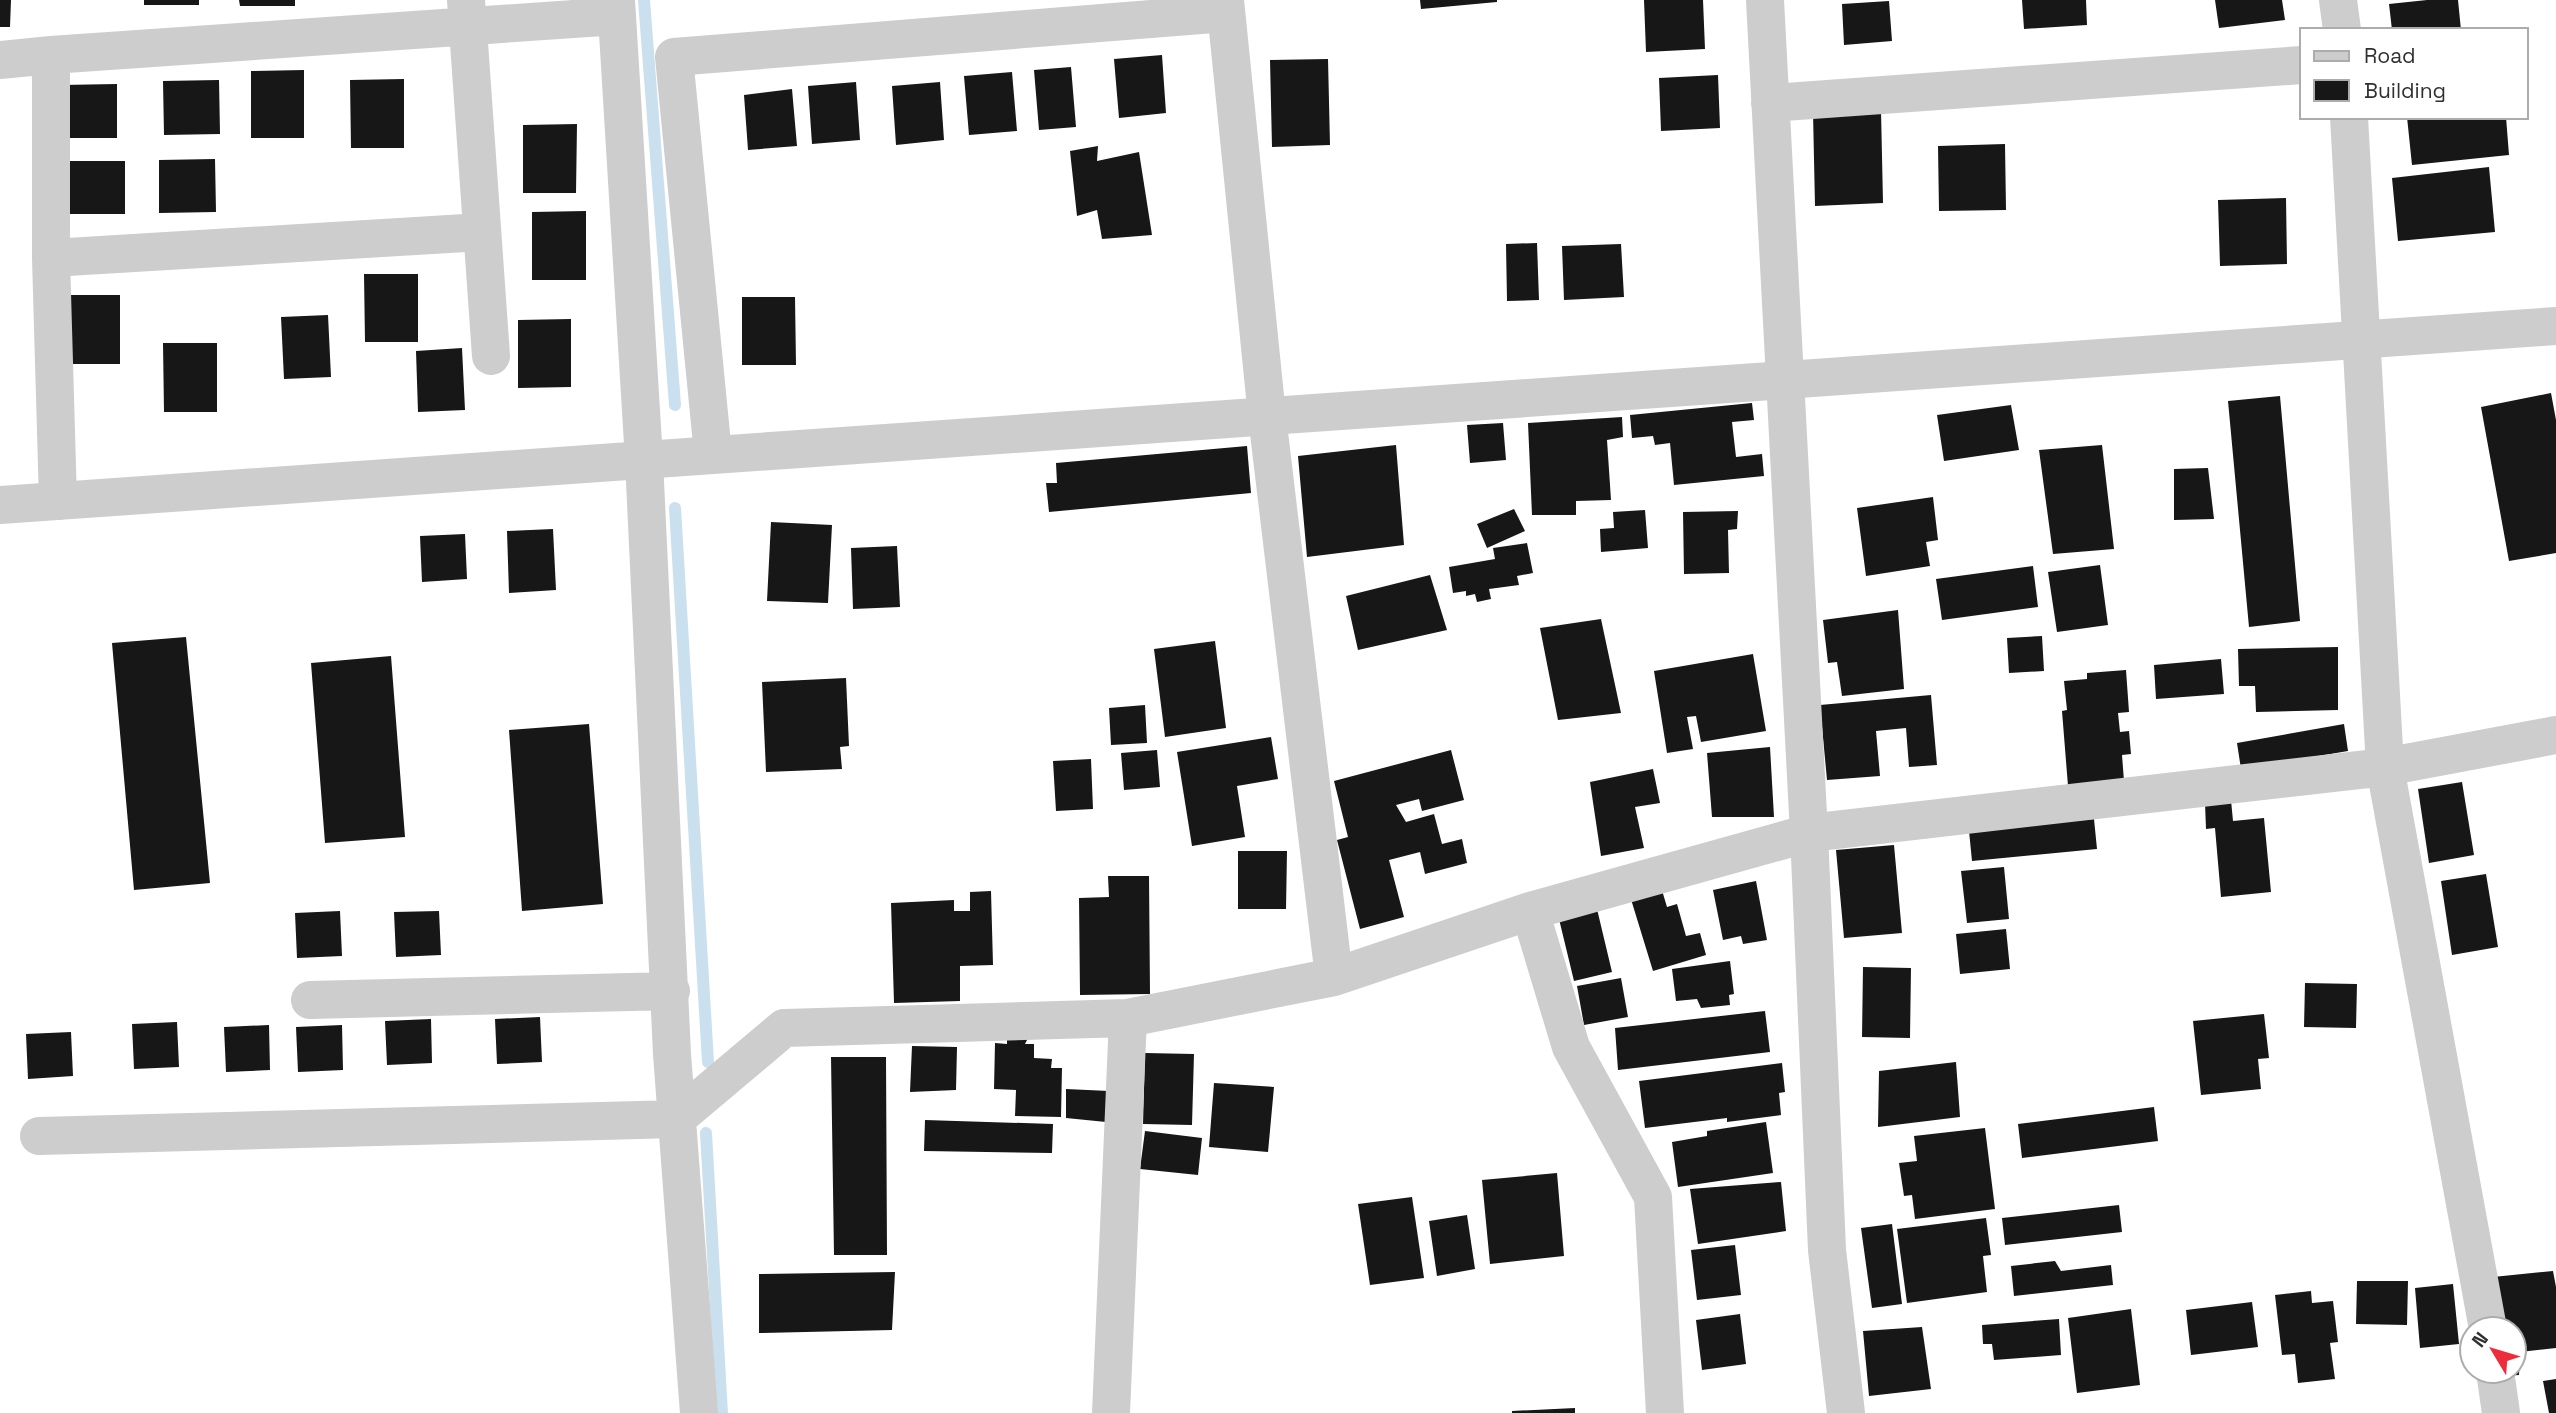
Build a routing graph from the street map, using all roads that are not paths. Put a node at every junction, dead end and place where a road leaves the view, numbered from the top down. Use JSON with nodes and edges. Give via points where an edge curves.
{"nodes":[{"id":1,"x":1765,"y":0,"type":"edge"},
{"id":2,"x":2338,"y":0,"type":"edge"},
{"id":3,"x":1226,"y":6,"type":"edge"},
{"id":4,"x":617,"y":8,"type":"edge"},
{"id":5,"x":468,"y":14,"type":"edge"},
{"id":6,"x":991,"y":16,"type":"edge"},
{"id":7,"x":2342,"y":28,"type":"edge"},
{"id":8,"x":51,"y":55,"type":"junction"},
{"id":9,"x":0,"y":60,"type":"edge"},
{"id":10,"x":2300,"y":65,"type":"edge"},
{"id":11,"x":1770,"y":103,"type":"junction"},
{"id":12,"x":2349,"y":119,"type":"edge"},
{"id":13,"x":482,"y":232,"type":"junction"},
{"id":14,"x":51,"y":258,"type":"junction"},
{"id":15,"x":2556,"y":326,"type":"edge"},
{"id":16,"x":2360,"y":340,"type":"junction"},
{"id":17,"x":491,"y":356,"type":"dead end"},
{"id":18,"x":1785,"y":379,"type":"junction"},
{"id":19,"x":1267,"y":416,"type":"junction"},
{"id":20,"x":713,"y":454,"type":"junction"},
{"id":21,"x":644,"y":460,"type":"junction"},
{"id":22,"x":58,"y":500,"type":"junction"},
{"id":23,"x":0,"y":505,"type":"edge"},
{"id":24,"x":2556,"y":735,"type":"edge"},
{"id":25,"x":2385,"y":767,"type":"junction"},
{"id":26,"x":1809,"y":833,"type":"junction"},
{"id":27,"x":1530,"y":911,"type":"junction"},
{"id":28,"x":1334,"y":976,"type":"junction"},
{"id":29,"x":671,"y":991,"type":"junction"},
{"id":30,"x":310,"y":1000,"type":"dead end"},
{"id":31,"x":1128,"y":1018,"type":"junction"},
{"id":32,"x":676,"y":1119,"type":"junction"},
{"id":33,"x":40,"y":1136,"type":"dead end"},
{"id":34,"x":2485,"y":1315,"type":"edge"},
{"id":35,"x":2497,"y":1385,"type":"edge"},
{"id":36,"x":699,"y":1413,"type":"edge"},
{"id":37,"x":1111,"y":1413,"type":"edge"},
{"id":38,"x":1665,"y":1413,"type":"edge"},
{"id":39,"x":1846,"y":1413,"type":"edge"},
{"id":40,"x":2501,"y":1413,"type":"edge"}],
"edges":[{"from":1,"to":11,"type":"street"},
{"from":2,"to":7,"type":"street"},
{"from":3,"to":6,"type":"street"},
{"from":3,"to":19,"type":"street"},
{"from":4,"to":5,"type":"street"},
{"from":4,"to":21,"type":"street"},
{"from":5,"to":8,"type":"street"},
{"from":5,"to":13,"type":"street"},
{"from":6,"to":20,"type":"street","via":[[674,57]]},
{"from":8,"to":9,"type":"street"},
{"from":8,"to":14,"type":"street"},
{"from":10,"to":11,"type":"street"},
{"from":11,"to":18,"type":"street"},
{"from":12,"to":16,"type":"street"},
{"from":13,"to":14,"type":"street"},
{"from":13,"to":17,"type":"street"},
{"from":14,"to":22,"type":"street"},
{"from":15,"to":16,"type":"street"},
{"from":16,"to":18,"type":"street"},
{"from":16,"to":25,"type":"street"},
{"from":18,"to":19,"type":"street"},
{"from":18,"to":26,"type":"street"},
{"from":19,"to":20,"type":"street"},
{"from":19,"to":28,"type":"street"},
{"from":20,"to":21,"type":"street"},
{"from":21,"to":22,"type":"street"},
{"from":21,"to":29,"type":"street"},
{"from":22,"to":23,"type":"street"},
{"from":24,"to":25,"type":"street"},
{"from":25,"to":26,"type":"street"},
{"from":25,"to":34,"type":"street"},
{"from":26,"to":27,"type":"street"},
{"from":26,"to":39,"type":"street","via":[[1827,1250]]},
{"from":27,"to":28,"type":"street"},
{"from":27,"to":38,"type":"street","via":[[1570,1047],[1653,1197]]},
{"from":28,"to":31,"type":"street"},
{"from":29,"to":30,"type":"street"},
{"from":29,"to":32,"type":"street"},
{"from":31,"to":32,"type":"street","via":[[784,1028]]},
{"from":31,"to":37,"type":"street"},
{"from":32,"to":33,"type":"street"},
{"from":32,"to":36,"type":"street"},
{"from":35,"to":40,"type":"street"}]}
